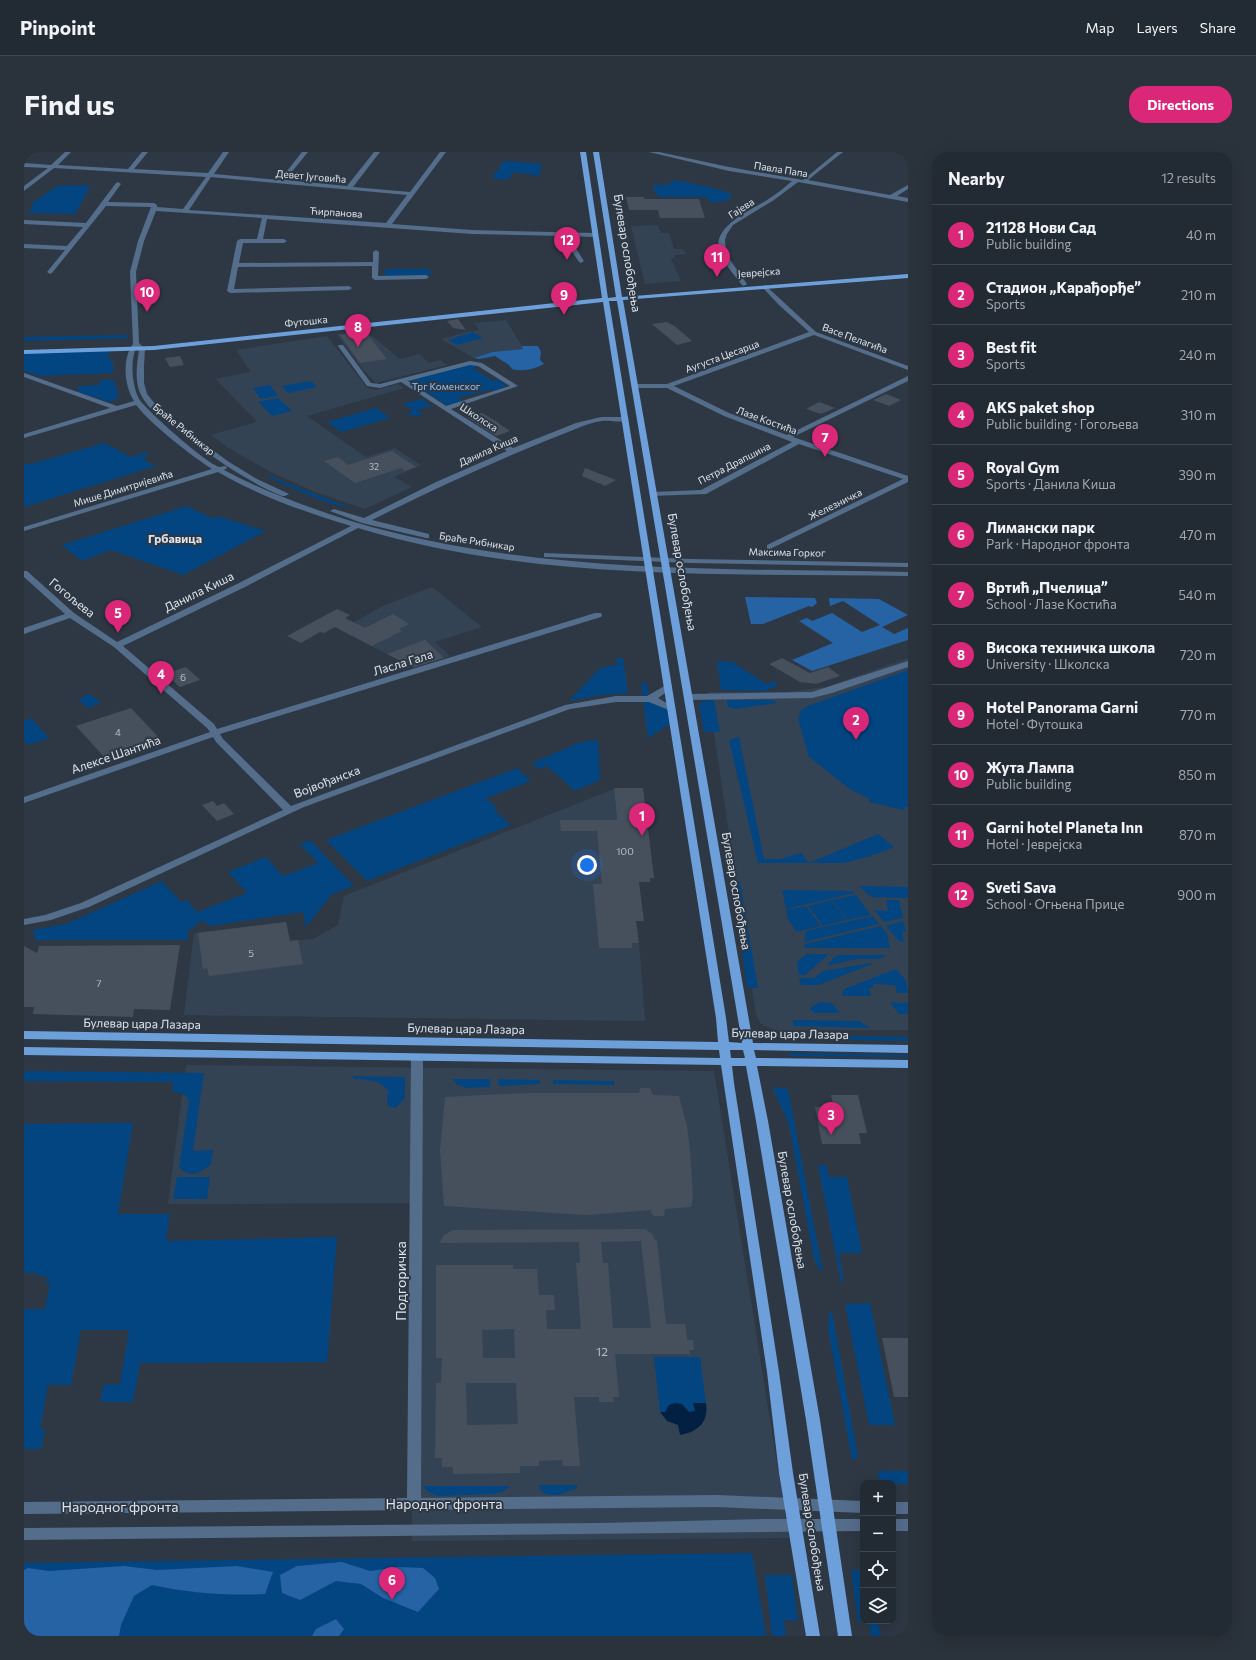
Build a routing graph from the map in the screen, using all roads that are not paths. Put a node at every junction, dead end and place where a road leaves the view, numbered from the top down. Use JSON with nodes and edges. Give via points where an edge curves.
{"nodes":[{"id":1,"x":68,"y":152,"type":"edge"},
{"id":2,"x":145,"y":152,"type":"edge"},
{"id":3,"x":226,"y":152,"type":"edge"},
{"id":4,"x":305,"y":152,"type":"edge"},
{"id":5,"x":377,"y":152,"type":"edge"},
{"id":6,"x":443,"y":152,"type":"edge"},
{"id":7,"x":583,"y":152,"type":"edge"},
{"id":8,"x":596,"y":152,"type":"edge"},
{"id":9,"x":652,"y":152,"type":"edge"},
{"id":10,"x":840,"y":152,"type":"edge"},
{"id":11,"x":688,"y":153,"type":"dead end"},
{"id":12,"x":681,"y":158,"type":"junction"},
{"id":13,"x":24,"y":165,"type":"edge"},
{"id":14,"x":52,"y":167,"type":"junction"},
{"id":15,"x":130,"y":170,"type":"junction"},
{"id":16,"x":209,"y":175,"type":"junction"},
{"id":17,"x":800,"y":181,"type":"junction"},
{"id":18,"x":281,"y":182,"type":"junction"},
{"id":19,"x":118,"y":184,"type":"dead end"},
{"id":20,"x":908,"y":187,"type":"edge"},
{"id":21,"x":349,"y":188,"type":"junction"},
{"id":22,"x":24,"y":189,"type":"edge"},
{"id":23,"x":412,"y":194,"type":"junction"},
{"id":24,"x":891,"y":197,"type":"junction"},
{"id":25,"x":908,"y":200,"type":"edge"},
{"id":26,"x":104,"y":204,"type":"junction"},
{"id":27,"x":154,"y":209,"type":"junction"},
{"id":28,"x":185,"y":211,"type":"junction"},
{"id":29,"x":265,"y":216,"type":"junction"},
{"id":30,"x":24,"y":222,"type":"edge"},
{"id":31,"x":87,"y":225,"type":"junction"},
{"id":32,"x":388,"y":225,"type":"junction"},
{"id":33,"x":564,"y":235,"type":"junction"},
{"id":34,"x":594,"y":235,"type":"junction"},
{"id":35,"x":260,"y":241,"type":"junction"},
{"id":36,"x":284,"y":241,"type":"dead end"},
{"id":37,"x":24,"y":246,"type":"edge"},
{"id":38,"x":68,"y":248,"type":"junction"},
{"id":39,"x":376,"y":252,"type":"dead end"},
{"id":40,"x":581,"y":261,"type":"dead end"},
{"id":41,"x":375,"y":264,"type":"junction"},
{"id":42,"x":235,"y":265,"type":"junction"},
{"id":43,"x":50,"y":272,"type":"dead end"},
{"id":44,"x":908,"y":273,"type":"edge"},
{"id":45,"x":908,"y":276,"type":"edge"},
{"id":46,"x":426,"y":277,"type":"dead end"},
{"id":47,"x":744,"y":284,"type":"junction"},
{"id":48,"x":765,"y":287,"type":"junction"},
{"id":49,"x":349,"y":288,"type":"dead end"},
{"id":50,"x":613,"y":296,"type":"junction"},
{"id":51,"x":814,"y":333,"type":"junction"},
{"id":52,"x":341,"y":346,"type":"dead end"},
{"id":53,"x":24,"y":347,"type":"edge"},
{"id":54,"x":136,"y":347,"type":"junction"},
{"id":55,"x":24,"y":352,"type":"edge"},
{"id":56,"x":908,"y":368,"type":"edge"},
{"id":57,"x":24,"y":375,"type":"edge"},
{"id":58,"x":908,"y":378,"type":"edge"},
{"id":59,"x":402,"y":380,"type":"junction"},
{"id":60,"x":635,"y":386,"type":"junction"},
{"id":61,"x":668,"y":386,"type":"junction"},
{"id":62,"x":137,"y":402,"type":"junction"},
{"id":63,"x":117,"y":408,"type":"junction"},
{"id":64,"x":446,"y":408,"type":"junction"},
{"id":65,"x":625,"y":419,"type":"junction"},
{"id":66,"x":24,"y":436,"type":"edge"},
{"id":67,"x":786,"y":438,"type":"junction"},
{"id":68,"x":797,"y":442,"type":"junction"},
{"id":69,"x":512,"y":451,"type":"junction"},
{"id":70,"x":228,"y":466,"type":"junction"},
{"id":71,"x":219,"y":470,"type":"junction"},
{"id":72,"x":908,"y":478,"type":"edge"},
{"id":73,"x":654,"y":494,"type":"junction"},
{"id":74,"x":365,"y":521,"type":"junction"},
{"id":75,"x":356,"y":526,"type":"junction"},
{"id":76,"x":24,"y":529,"type":"edge"},
{"id":77,"x":770,"y":547,"type":"dead end"},
{"id":78,"x":648,"y":564,"type":"junction"},
{"id":79,"x":666,"y":565,"type":"junction"},
{"id":80,"x":908,"y":565,"type":"edge"},
{"id":81,"x":24,"y":573,"type":"edge"},
{"id":82,"x":908,"y":574,"type":"edge"},
{"id":83,"x":71,"y":615,"type":"junction"},
{"id":84,"x":598,"y":615,"type":"dead end"},
{"id":85,"x":24,"y":631,"type":"edge"},
{"id":86,"x":117,"y":645,"type":"junction"},
{"id":87,"x":908,"y":664,"type":"edge"},
{"id":88,"x":668,"y":687,"type":"junction"},
{"id":89,"x":689,"y":697,"type":"junction"},
{"id":90,"x":649,"y":699,"type":"junction"},
{"id":91,"x":671,"y":708,"type":"junction"},
{"id":92,"x":216,"y":733,"type":"junction"},
{"id":93,"x":24,"y":800,"type":"edge"},
{"id":94,"x":289,"y":810,"type":"junction"},
{"id":95,"x":24,"y":922,"type":"edge"},
{"id":96,"x":24,"y":1035,"type":"edge"},
{"id":97,"x":724,"y":1046,"type":"junction"},
{"id":98,"x":748,"y":1046,"type":"junction"},
{"id":99,"x":908,"y":1048,"type":"edge"},
{"id":100,"x":24,"y":1051,"type":"edge"},
{"id":101,"x":417,"y":1058,"type":"junction"},
{"id":102,"x":726,"y":1061,"type":"junction"},
{"id":103,"x":750,"y":1062,"type":"junction"},
{"id":104,"x":908,"y":1064,"type":"edge"},
{"id":105,"x":414,"y":1504,"type":"junction"},
{"id":106,"x":792,"y":1504,"type":"junction"},
{"id":107,"x":825,"y":1505,"type":"junction"},
{"id":108,"x":860,"y":1507,"type":"edge"},
{"id":109,"x":24,"y":1508,"type":"edge"},
{"id":110,"x":896,"y":1508,"type":"edge"},
{"id":111,"x":908,"y":1508,"type":"edge"},
{"id":112,"x":795,"y":1525,"type":"junction"},
{"id":113,"x":828,"y":1525,"type":"junction"},
{"id":114,"x":860,"y":1525,"type":"edge"},
{"id":115,"x":896,"y":1525,"type":"edge"},
{"id":116,"x":908,"y":1525,"type":"edge"},
{"id":117,"x":24,"y":1534,"type":"edge"},
{"id":118,"x":813,"y":1636,"type":"edge"},
{"id":119,"x":845,"y":1636,"type":"edge"}],
"edges":[{"from":1,"to":14,"type":"street"},
{"from":2,"to":15,"type":"street"},
{"from":3,"to":16,"type":"street"},
{"from":4,"to":18,"type":"street"},
{"from":5,"to":21,"type":"street"},
{"from":6,"to":23,"type":"street"},
{"from":7,"to":34,"type":"main road","name":"Булевар ослобођења"},
{"from":8,"to":50,"type":"main road","name":"Булевар ослобођења"},
{"from":9,"to":12,"type":"street","name":"Павла Папа"},
{"from":10,"to":17,"type":"street","name":"Гајева"},
{"from":11,"to":12,"type":"street"},
{"from":12,"to":17,"type":"street","name":"Павла Папа"},
{"from":13,"to":14,"type":"street","name":"Девет Југовића"},
{"from":14,"to":15,"type":"street","name":"Девет Југовића"},
{"from":14,"to":22,"type":"street"},
{"from":15,"to":16,"type":"street","name":"Девет Југовића"},
{"from":16,"to":18,"type":"street","name":"Девет Југовића"},
{"from":16,"to":28,"type":"street"},
{"from":17,"to":24,"type":"street","name":"Павла Папа"},
{"from":17,"to":47,"type":"street","name":"Гајева","via":[[731,224],[724,234],[723,254]]},
{"from":18,"to":21,"type":"street","name":"Девет Југовића"},
{"from":19,"to":26,"type":"street"},
{"from":20,"to":24,"type":"street"},
{"from":21,"to":23,"type":"street","name":"Девет Југовића"},
{"from":23,"to":32,"type":"street"},
{"from":24,"to":25,"type":"street","name":"Павла Папа"},
{"from":26,"to":27,"type":"street","name":"Ћирпанова","via":[[154,205]]},
{"from":26,"to":31,"type":"street"},
{"from":27,"to":28,"type":"street","name":"Ћирпанова"},
{"from":27,"to":54,"type":"street","via":[[141,241],[133,272]]},
{"from":28,"to":29,"type":"street","name":"Ћирпанова"},
{"from":29,"to":32,"type":"street","name":"Ћирпанова"},
{"from":29,"to":35,"type":"street"},
{"from":30,"to":31,"type":"street"},
{"from":31,"to":38,"type":"street"},
{"from":32,"to":33,"type":"street","name":"Ћирпанова","via":[[474,232]]},
{"from":33,"to":34,"type":"street","name":"Ћирпанова"},
{"from":33,"to":40,"type":"street"},
{"from":34,"to":50,"type":"main road","name":"Булевар ослобођења"},
{"from":35,"to":36,"type":"street"},
{"from":35,"to":42,"type":"street","via":[[240,241]]},
{"from":37,"to":38,"type":"street"},
{"from":38,"to":43,"type":"street"},
{"from":39,"to":41,"type":"street"},
{"from":41,"to":42,"type":"street"},
{"from":41,"to":46,"type":"street","via":[[375,278]]},
{"from":42,"to":49,"type":"street","via":[[230,290]]},
{"from":44,"to":47,"type":"main road","name":"Јеврејска"},
{"from":45,"to":48,"type":"main road","name":"Јеврејска"},
{"from":47,"to":50,"type":"main road","name":"Јеврејска"},
{"from":48,"to":50,"type":"main road","name":"Јеврејска"},
{"from":48,"to":51,"type":"street","name":"Васе Пелагића"},
{"from":50,"to":54,"type":"main road","name":"Футошка"},
{"from":50,"to":60,"type":"main road","name":"Булевар ослобођења"},
{"from":50,"to":65,"type":"main road","name":"Булевар ослобођења"},
{"from":51,"to":56,"type":"street","name":"Васе Пелагића"},
{"from":51,"to":61,"type":"street","name":"Аугуста Цесарца"},
{"from":52,"to":59,"type":"street","via":[[370,385],[380,386]]},
{"from":53,"to":54,"type":"main road","name":"Футошка"},
{"from":54,"to":55,"type":"main road","name":"Футошка"},
{"from":54,"to":62,"type":"street","name":"Браће Рибникар","via":[[129,382]]},
{"from":54,"to":70,"type":"street","name":"Браће Рибникар","via":[[141,383],[151,405]]},
{"from":57,"to":63,"type":"street"},
{"from":58,"to":67,"type":"street","name":"Петра Драпшина"},
{"from":59,"to":64,"type":"street","name":"Школска"},
{"from":59,"to":64,"type":"street","via":[[470,363],[480,364],[515,386]]},
{"from":60,"to":61,"type":"street","name":"Аугуста Цесарца"},
{"from":60,"to":73,"type":"main road","name":"Булевар ослобођења"},
{"from":61,"to":67,"type":"street","name":"Лазе Костића","via":[[730,417]]},
{"from":62,"to":63,"type":"street"},
{"from":62,"to":71,"type":"street","name":"Браће Рибникар","via":[[148,415],[186,447]]},
{"from":63,"to":66,"type":"street"},
{"from":64,"to":69,"type":"street","name":"Школска"},
{"from":65,"to":69,"type":"street","name":"Данила Киша","via":[[589,421]]},
{"from":65,"to":78,"type":"main road","name":"Булевар ослобођења"},
{"from":67,"to":68,"type":"street","name":"Лазе Костића"},
{"from":68,"to":72,"type":"street","name":"Лазе Костића"},
{"from":68,"to":73,"type":"street","name":"Петра Драпшина","via":[[703,492]]},
{"from":69,"to":74,"type":"street","name":"Данила Киша"},
{"from":70,"to":71,"type":"street","name":"Мише Димитријевића"},
{"from":70,"to":74,"type":"street","name":"Браће Рибникар","via":[[280,492]]},
{"from":71,"to":75,"type":"street","name":"Браће Рибникар","via":[[274,497]]},
{"from":71,"to":76,"type":"street","name":"Мише Димитријевића"},
{"from":72,"to":77,"type":"street","name":"Железничка"},
{"from":73,"to":79,"type":"main road","name":"Булевар ослобођења"},
{"from":74,"to":78,"type":"street","name":"Браће Рибникар","via":[[464,544]]},
{"from":75,"to":78,"type":"street","name":"Браће Рибникар","via":[[407,539],[504,556],[559,563]]},
{"from":75,"to":86,"type":"street","name":"Данила Киша","via":[[242,585]]},
{"from":78,"to":79,"type":"street"},
{"from":78,"to":88,"type":"main road","name":"Булевар ослобођења"},
{"from":79,"to":80,"type":"street","name":"Максима Горког"},
{"from":79,"to":82,"type":"street","name":"Максима Горког"},
{"from":79,"to":89,"type":"main road","name":"Булевар ослобођења"},
{"from":81,"to":83,"type":"street","name":"Гогољева"},
{"from":83,"to":85,"type":"street"},
{"from":83,"to":86,"type":"street","name":"Гогољева"},
{"from":84,"to":92,"type":"street","name":"Ласла Гала"},
{"from":86,"to":92,"type":"street","name":"Гогољева"},
{"from":87,"to":89,"type":"street","via":[[812,695]]},
{"from":88,"to":90,"type":"street"},
{"from":88,"to":91,"type":"main road","name":"Булевар ослобођења"},
{"from":89,"to":98,"type":"main road","name":"Булевар ослобођења"},
{"from":90,"to":91,"type":"street","name":"Војвођанска"},
{"from":90,"to":94,"type":"street","name":"Војвођанска","via":[[616,699],[568,707]]},
{"from":91,"to":97,"type":"main road","name":"Булевар ослобођења"},
{"from":92,"to":93,"type":"street","name":"Алексе Шантића"},
{"from":92,"to":94,"type":"street","name":"Гогољева","via":[[219,740]]},
{"from":94,"to":95,"type":"street","name":"Војвођанска","via":[[85,905],[48,918]]},
{"from":96,"to":97,"type":"main road","name":"Булевар цара Лазара"},
{"from":97,"to":98,"type":"main road","name":"Булевар цара Лазара"},
{"from":97,"to":102,"type":"main road","name":"Булевар ослобођења"},
{"from":98,"to":99,"type":"main road","name":"Булевар цара Лазара"},
{"from":98,"to":103,"type":"main road","name":"Булевар ослобођења"},
{"from":100,"to":101,"type":"main road"},
{"from":101,"to":102,"type":"main road"},
{"from":101,"to":105,"type":"street","name":"Подгоричка"},
{"from":102,"to":103,"type":"main road"},
{"from":102,"to":106,"type":"main road","name":"Булевар ослобођења"},
{"from":103,"to":104,"type":"main road"},
{"from":103,"to":107,"type":"main road","name":"Булевар ослобођења","via":[[813,1420]]},
{"from":105,"to":106,"type":"street","name":"Народног фронта","via":[[717,1501]]},
{"from":105,"to":109,"type":"street","name":"Народног фронта"},
{"from":106,"to":107,"type":"street","name":"Народног фронта"},
{"from":106,"to":112,"type":"main road","name":"Булевар ослобођења"},
{"from":107,"to":108,"type":"street","name":"Народног фронта"},
{"from":107,"to":113,"type":"main road","name":"Булевар ослобођења"},
{"from":110,"to":111,"type":"street"},
{"from":112,"to":113,"type":"street","name":"Народног фронта"},
{"from":112,"to":117,"type":"street","name":"Народног фронта"},
{"from":112,"to":118,"type":"main road","name":"Булевар ослобођења"},
{"from":113,"to":114,"type":"street","name":"Народног фронта"},
{"from":113,"to":119,"type":"main road","name":"Булевар ослобођења"},
{"from":115,"to":116,"type":"street"}]}
